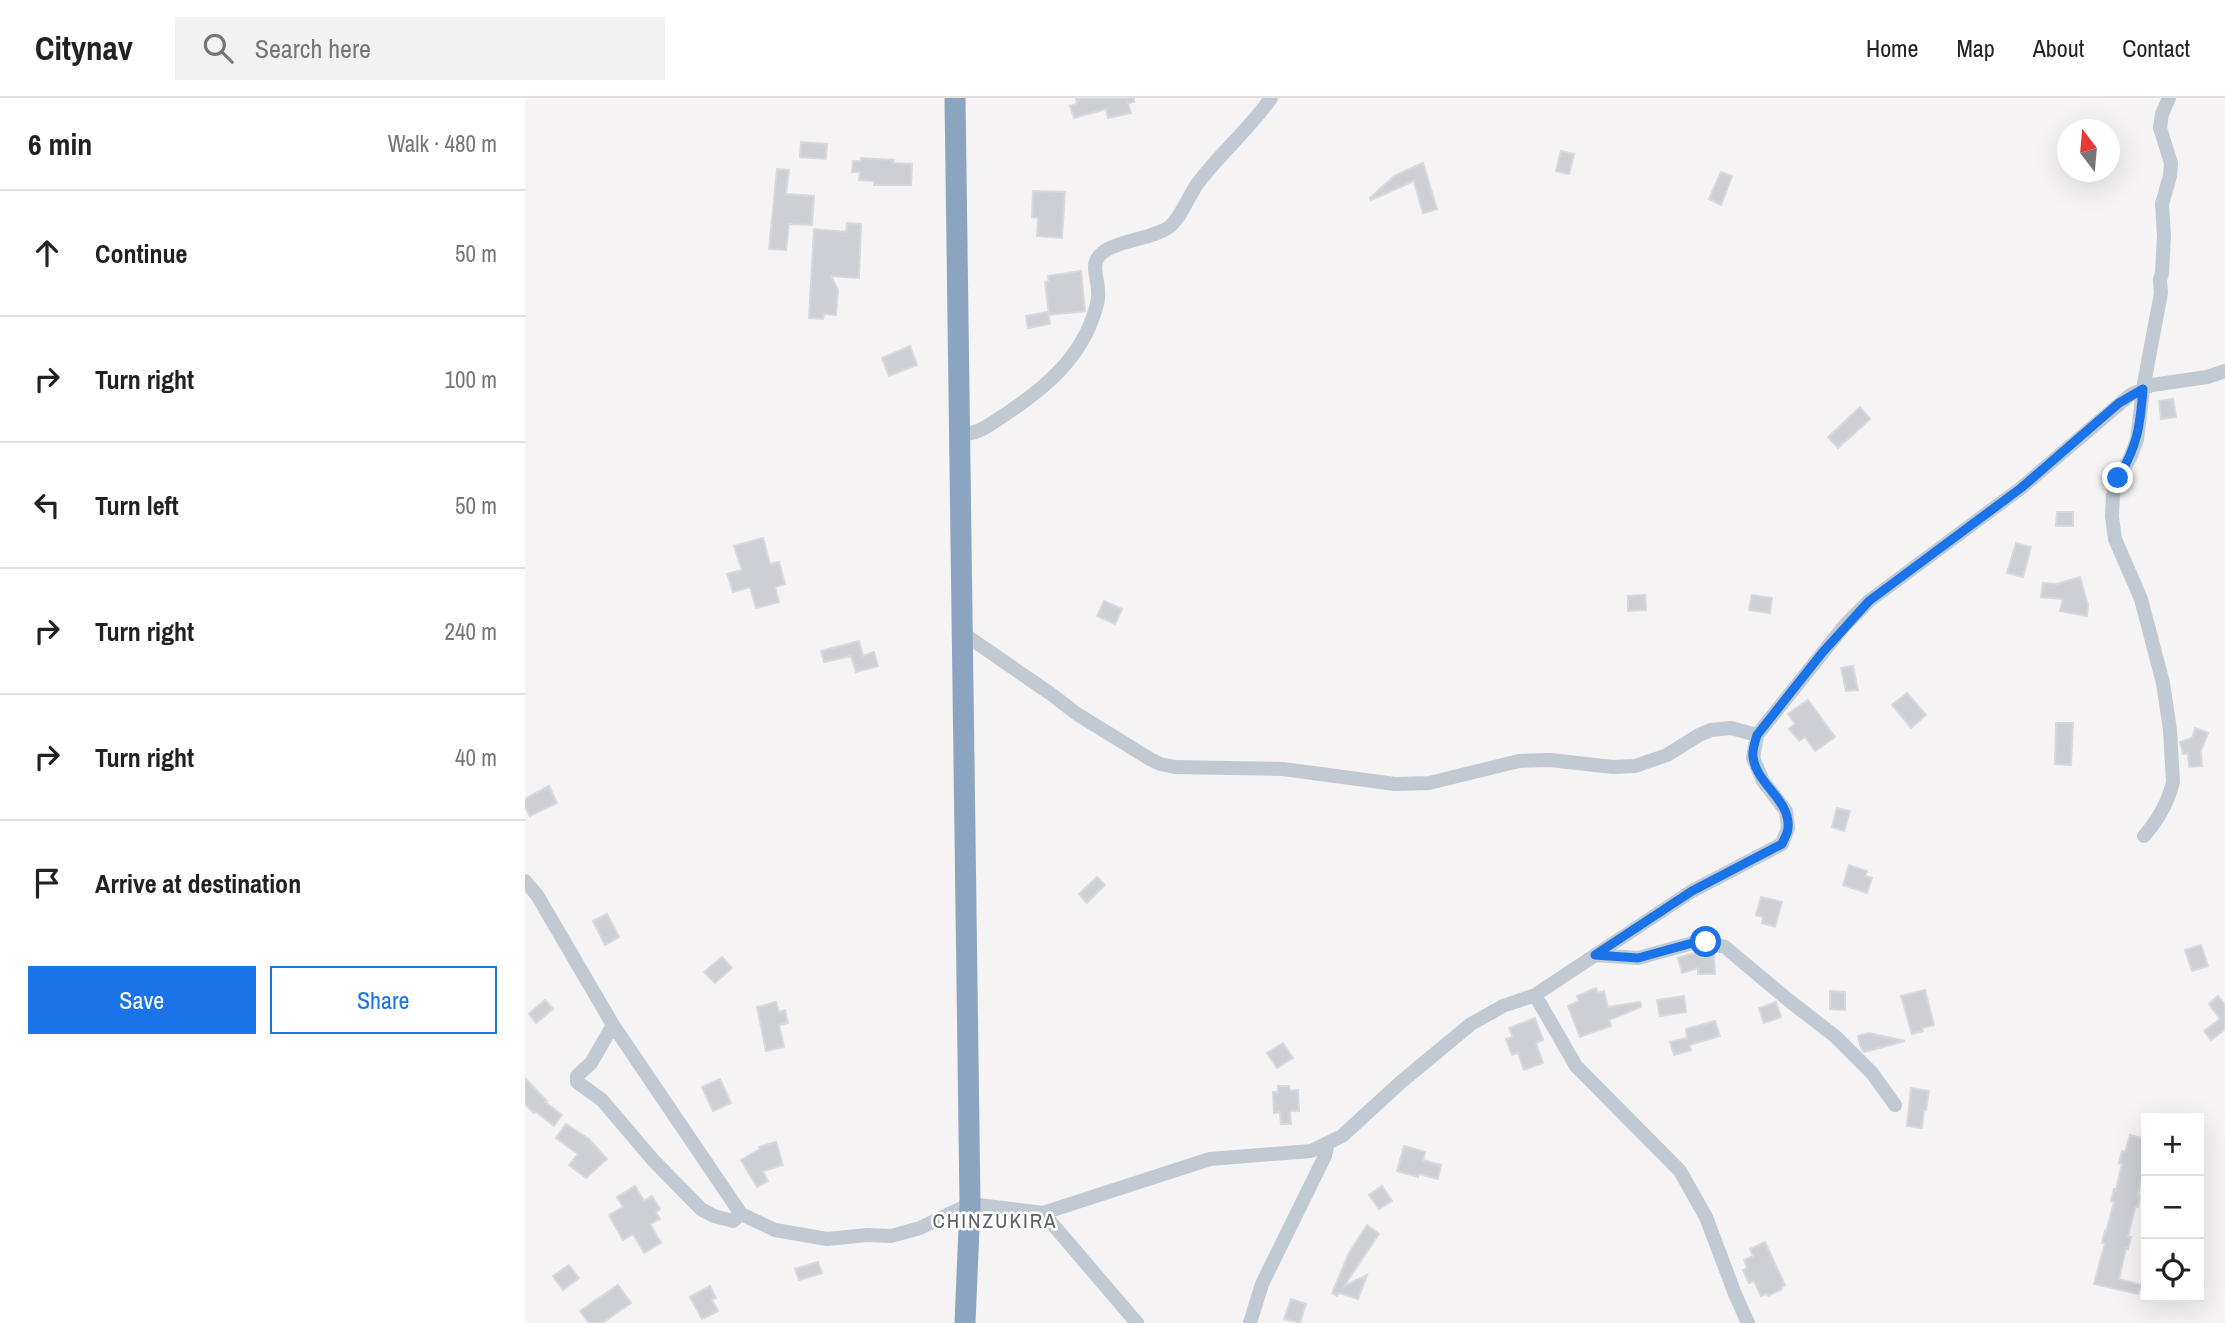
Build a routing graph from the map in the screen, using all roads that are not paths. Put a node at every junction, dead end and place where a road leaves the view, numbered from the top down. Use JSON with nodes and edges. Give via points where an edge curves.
{"nodes":[{"id":1,"x":955,"y":98,"type":"edge"},
{"id":2,"x":1271,"y":98,"type":"edge"},
{"id":3,"x":2169,"y":98,"type":"edge"},
{"id":4,"x":2225,"y":371,"type":"edge"},
{"id":5,"x":2143,"y":389,"type":"junction"},
{"id":6,"x":959,"y":434,"type":"junction"},
{"id":7,"x":961,"y":632,"type":"junction"},
{"id":8,"x":1757,"y":735,"type":"junction"},
{"id":9,"x":2144,"y":836,"type":"dead end"},
{"id":10,"x":525,"y":881,"type":"edge"},
{"id":11,"x":1595,"y":955,"type":"junction"},
{"id":12,"x":1535,"y":995,"type":"junction"},
{"id":13,"x":613,"y":1025,"type":"junction"},
{"id":14,"x":1895,"y":1105,"type":"dead end"},
{"id":15,"x":1328,"y":1143,"type":"junction"},
{"id":16,"x":970,"y":1204,"type":"junction"},
{"id":17,"x":1043,"y":1213,"type":"junction"},
{"id":18,"x":741,"y":1214,"type":"junction"},
{"id":19,"x":965,"y":1323,"type":"edge"},
{"id":20,"x":1137,"y":1323,"type":"edge"},
{"id":21,"x":1250,"y":1323,"type":"edge"},
{"id":22,"x":1748,"y":1323,"type":"edge"}],
"edges":[{"from":1,"to":6,"type":"highway"},
{"from":2,"to":6,"type":"street","via":[[1198,183],[1169,227],[1112,247],[1096,259],[1099,292],[1094,314],[1066,365],[1035,394],[991,424],[973,435]]},
{"from":3,"to":5,"type":"street","via":[[2160,128],[2171,163],[2162,204],[2161,293]]},
{"from":4,"to":5,"type":"street"},
{"from":5,"to":8,"type":"street","via":[[2119,403],[2021,488],[1869,601]]},
{"from":5,"to":9,"type":"street","via":[[2137,440],[2118,478],[2112,517],[2115,539],[2141,599],[2171,730],[2173,782],[2162,812]]},
{"from":6,"to":7,"type":"highway"},
{"from":7,"to":8,"type":"street","via":[[1077,714],[1150,759],[1175,767],[1283,769],[1395,784],[1429,783],[1519,761],[1635,766],[1667,755],[1711,730],[1731,728]]},
{"from":7,"to":16,"type":"highway"},
{"from":8,"to":11,"type":"street","via":[[1753,758],[1763,781],[1786,811],[1789,828],[1782,844],[1692,891]]},
{"from":10,"to":13,"type":"street"},
{"from":11,"to":12,"type":"street"},
{"from":11,"to":14,"type":"street","via":[[1638,958],[1696,942],[1725,947],[1836,1037],[1872,1073]]},
{"from":12,"to":15,"type":"street","via":[[1471,1024],[1342,1136]]},
{"from":12,"to":22,"type":"street","via":[[1576,1066],[1679,1171],[1706,1217]]},
{"from":13,"to":18,"type":"street"},
{"from":13,"to":18,"type":"street","via":[[577,1082],[602,1100],[701,1209],[733,1221]]},
{"from":15,"to":17,"type":"street","via":[[1311,1151],[1210,1159]]},
{"from":15,"to":21,"type":"street","via":[[1262,1284]]},
{"from":16,"to":17,"type":"street"},
{"from":16,"to":18,"type":"street","via":[[891,1236],[827,1239],[775,1230]]},
{"from":16,"to":19,"type":"highway"},
{"from":17,"to":20,"type":"street"}]}
